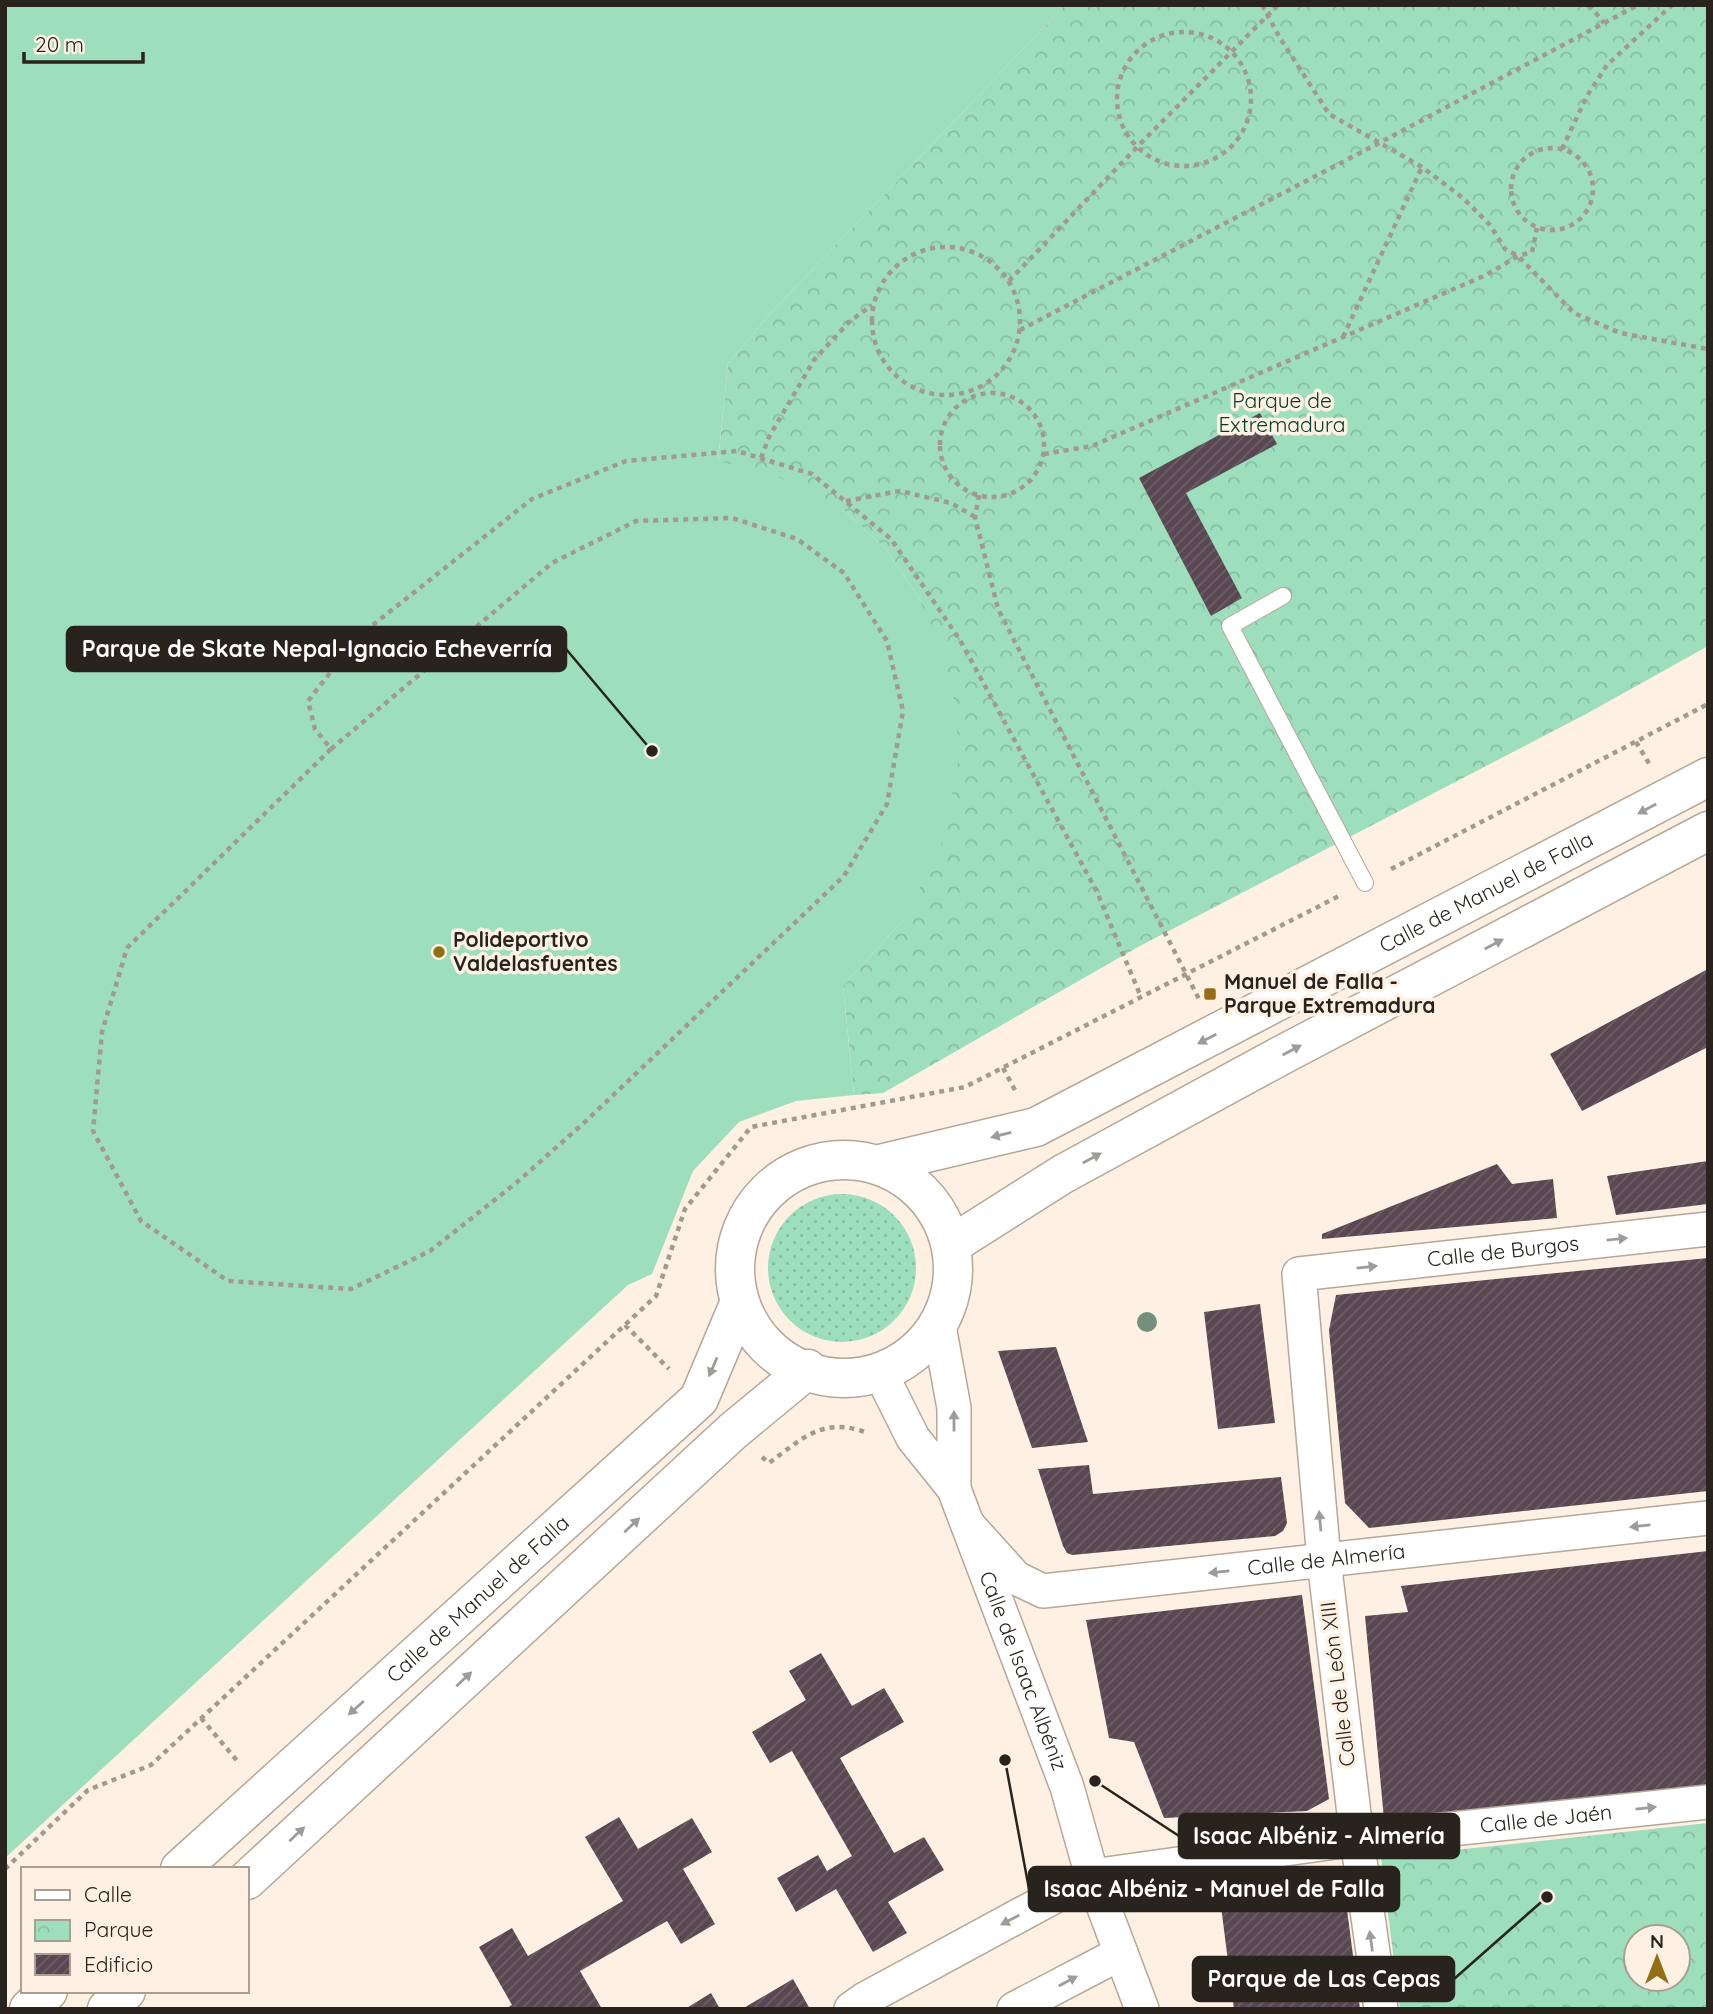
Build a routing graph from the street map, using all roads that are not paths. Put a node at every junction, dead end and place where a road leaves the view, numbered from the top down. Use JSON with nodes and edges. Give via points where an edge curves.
{"nodes":[{"id":1,"x":1283,"y":596,"type":"dead end"},
{"id":2,"x":1708,"y":777,"type":"edge"},
{"id":3,"x":1708,"y":831,"type":"edge"},
{"id":4,"x":1365,"y":883,"type":"dead end"},
{"id":5,"x":880,"y":1164,"type":"junction"},
{"id":6,"x":1708,"y":1229,"type":"edge"},
{"id":7,"x":951,"y":1245,"type":"junction"},
{"id":8,"x":1299,"y":1274,"type":"joint"},
{"id":9,"x":739,"y":1304,"type":"junction"},
{"id":10,"x":939,"y":1326,"type":"junction"},
{"id":11,"x":808,"y":1369,"type":"junction"},
{"id":12,"x":881,"y":1374,"type":"junction"},
{"id":13,"x":954,"y":1489,"type":"junction"},
{"id":14,"x":1708,"y":1518,"type":"edge"},
{"id":15,"x":969,"y":1526,"type":"junction"},
{"id":16,"x":1324,"y":1560,"type":"junction"},
{"id":17,"x":1708,"y":1802,"type":"edge"},
{"id":18,"x":1357,"y":1839,"type":"junction"},
{"id":19,"x":182,"y":1867,"type":"edge"},
{"id":20,"x":1092,"y":1877,"type":"junction"},
{"id":21,"x":248,"y":1879,"type":"edge"},
{"id":22,"x":1121,"y":1953,"type":"junction"},
{"id":23,"x":46,"y":1993,"type":"edge"},
{"id":24,"x":124,"y":1993,"type":"edge"},
{"id":25,"x":29,"y":2009,"type":"edge"},
{"id":26,"x":107,"y":2009,"type":"edge"},
{"id":27,"x":851,"y":2009,"type":"edge"},
{"id":28,"x":1014,"y":2009,"type":"edge"},
{"id":29,"x":1142,"y":2009,"type":"edge"},
{"id":30,"x":1381,"y":2009,"type":"edge"}],
"edges":[{"from":1,"to":4,"type":"lane","via":[[1230,626]]},
{"from":2,"to":5,"type":"main road","name":"Calle de Manuel de Falla","one_way":true,"via":[[1036,1126]]},
{"from":7,"to":3,"type":"main road","one_way":true,"via":[[1063,1174]]},
{"from":5,"to":7,"type":"main road","via":[[919,1190],[941,1219]]},
{"from":5,"to":9,"type":"main road","via":[[842,1158],[794,1170],[763,1194],[748,1214],[735,1250]]},
{"from":8,"to":6,"type":"street","name":"Calle de Burgos","one_way":true},
{"from":7,"to":10,"type":"main road","via":[[952,1300]]},
{"from":16,"to":8,"type":"street","name":"Calle de León XIII","one_way":true},
{"from":9,"to":11,"type":"main road","via":[[763,1339],[788,1361]]},
{"from":9,"to":19,"type":"main road","name":"Calle de Manuel de Falla","one_way":true,"via":[[699,1399]]},
{"from":10,"to":12,"type":"main road","via":[[915,1355]]},
{"from":13,"to":10,"type":"street","name":"Calle de Isaac Albéniz","one_way":true,"via":[[954,1408]]},
{"from":11,"to":12,"type":"main road","via":[[845,1378]]},
{"from":21,"to":11,"type":"main road","one_way":true,"via":[[733,1432]]},
{"from":12,"to":13,"type":"street","via":[[913,1438]]},
{"from":13,"to":15,"type":"street","name":"Calle de Isaac Albéniz"},
{"from":14,"to":16,"type":"street","name":"Calle de Almería","one_way":true},
{"from":16,"to":15,"type":"street","name":"Calle de Almería","one_way":true,"via":[[1044,1591],[1016,1578]]},
{"from":15,"to":20,"type":"street","name":"Calle de Isaac Albéniz","via":[[1067,1787]]},
{"from":16,"to":18,"type":"street","name":"Calle de León XIII"},
{"from":18,"to":17,"type":"street","name":"Calle de Jaén","one_way":true},
{"from":18,"to":20,"type":"street","name":"Calle de Jaén"},
{"from":30,"to":18,"type":"street","name":"Calle de León XIII","one_way":true},
{"from":20,"to":22,"type":"street","name":"Calle de Isaac Albéniz"},
{"from":20,"to":27,"type":"street","one_way":true},
{"from":28,"to":22,"type":"street","one_way":true},
{"from":22,"to":29,"type":"street","name":"Calle de Isaac Albéniz"},
{"from":23,"to":25,"type":"main road"},
{"from":24,"to":26,"type":"main road"}]}
